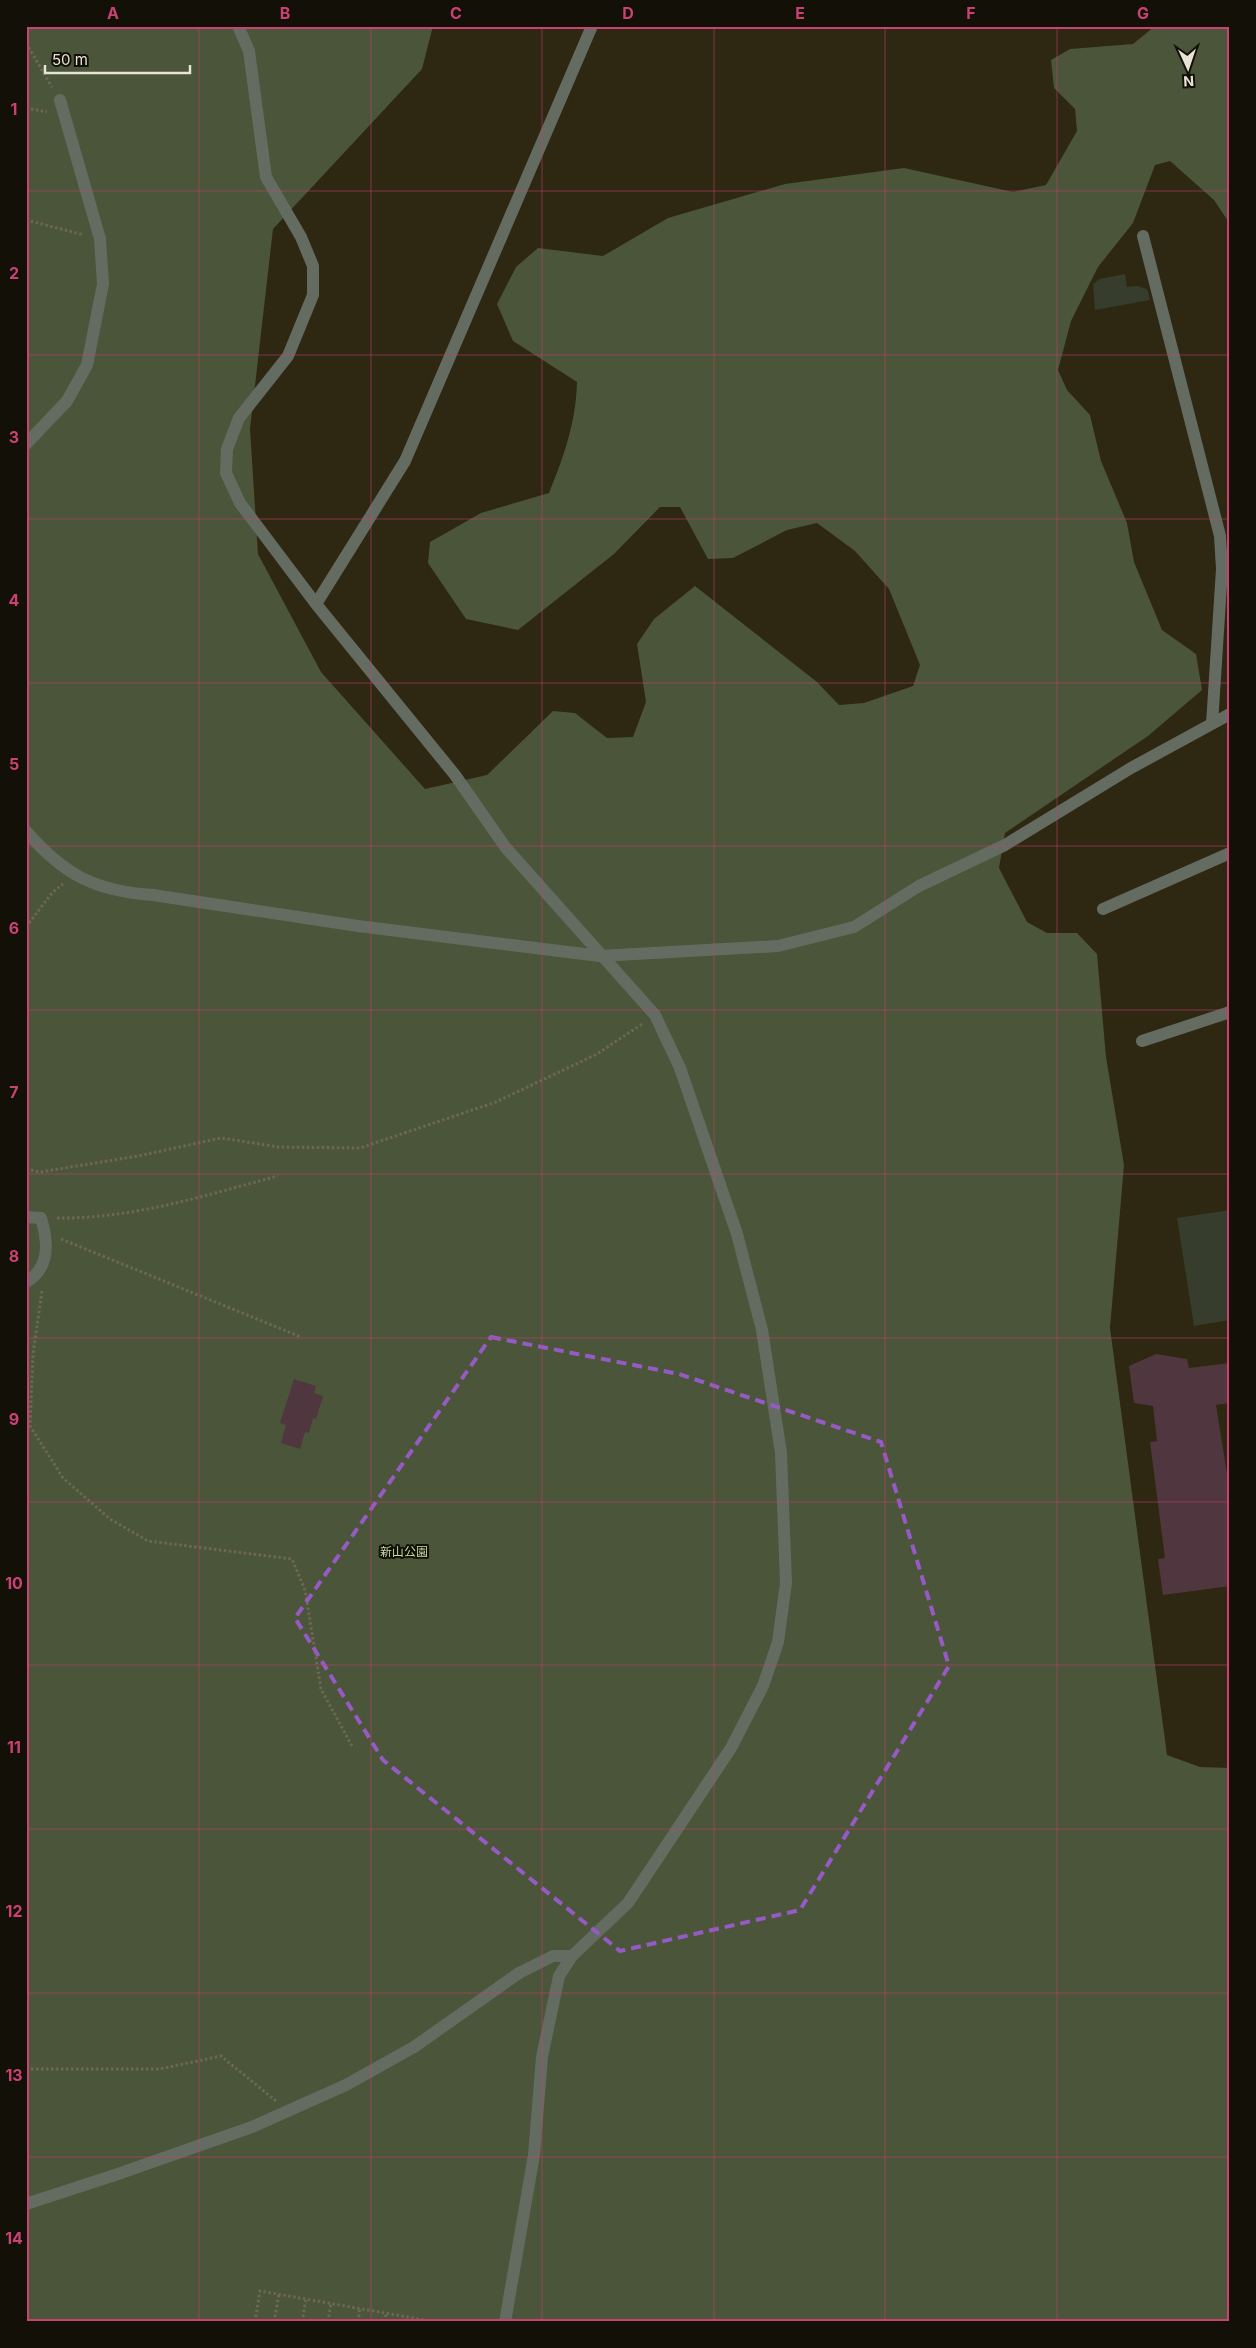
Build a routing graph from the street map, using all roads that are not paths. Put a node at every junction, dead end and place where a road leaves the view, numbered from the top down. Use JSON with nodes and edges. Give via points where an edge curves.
{"nodes":[{"id":1,"x":238,"y":26,"type":"edge"},
{"id":2,"x":592,"y":26,"type":"edge"},
{"id":3,"x":60,"y":100,"type":"road end"},
{"id":4,"x":1143,"y":236,"type":"dead end"},
{"id":5,"x":26,"y":444,"type":"edge"},
{"id":6,"x":316,"y":604,"type":"junction"},
{"id":7,"x":1230,"y":714,"type":"edge"},
{"id":8,"x":1212,"y":724,"type":"junction"},
{"id":9,"x":26,"y":831,"type":"edge"},
{"id":10,"x":1230,"y":853,"type":"edge"},
{"id":11,"x":1103,"y":909,"type":"dead end"},
{"id":12,"x":600,"y":956,"type":"junction"},
{"id":13,"x":1230,"y":1012,"type":"edge"},
{"id":14,"x":1142,"y":1041,"type":"dead end"},
{"id":15,"x":26,"y":1217,"type":"edge"},
{"id":16,"x":26,"y":1282,"type":"edge"},
{"id":17,"x":572,"y":1956,"type":"junction"},
{"id":18,"x":26,"y":2204,"type":"edge"},
{"id":19,"x":505,"y":2322,"type":"edge"}],
"edges":[{"from":1,"to":6,"type":"street","via":[[248,52],[266,177],[302,237],[313,266],[313,295],[288,356],[239,418],[227,449],[226,473],[240,503]]},
{"from":2,"to":6,"type":"street","via":[[405,461]]},
{"from":3,"to":5,"type":"street","via":[[100,239],[103,284],[87,365],[67,400]]},
{"from":4,"to":8,"type":"street","via":[[1220,536],[1222,569]]},
{"from":6,"to":12,"type":"street","via":[[455,775],[506,848]]},
{"from":7,"to":8,"type":"street"},
{"from":8,"to":12,"type":"street","via":[[1131,768],[1006,845],[918,886],[854,926],[778,946]]},
{"from":9,"to":12,"type":"street","via":[[73,875],[120,893]]},
{"from":10,"to":11,"type":"street"},
{"from":12,"to":17,"type":"street","via":[[655,1015],[687,1086],[737,1234],[762,1330],[781,1453],[786,1583],[778,1642],[762,1686],[731,1748],[628,1903]]},
{"from":13,"to":14,"type":"street"},
{"from":15,"to":16,"type":"street","via":[[42,1218],[46,1233],[46,1258],[32,1279]]},
{"from":17,"to":18,"type":"street","via":[[553,1956],[519,1972],[414,2047],[346,2085],[216,2140]]},
{"from":17,"to":19,"type":"street","via":[[559,1976],[542,2057],[534,2155]]}]}
